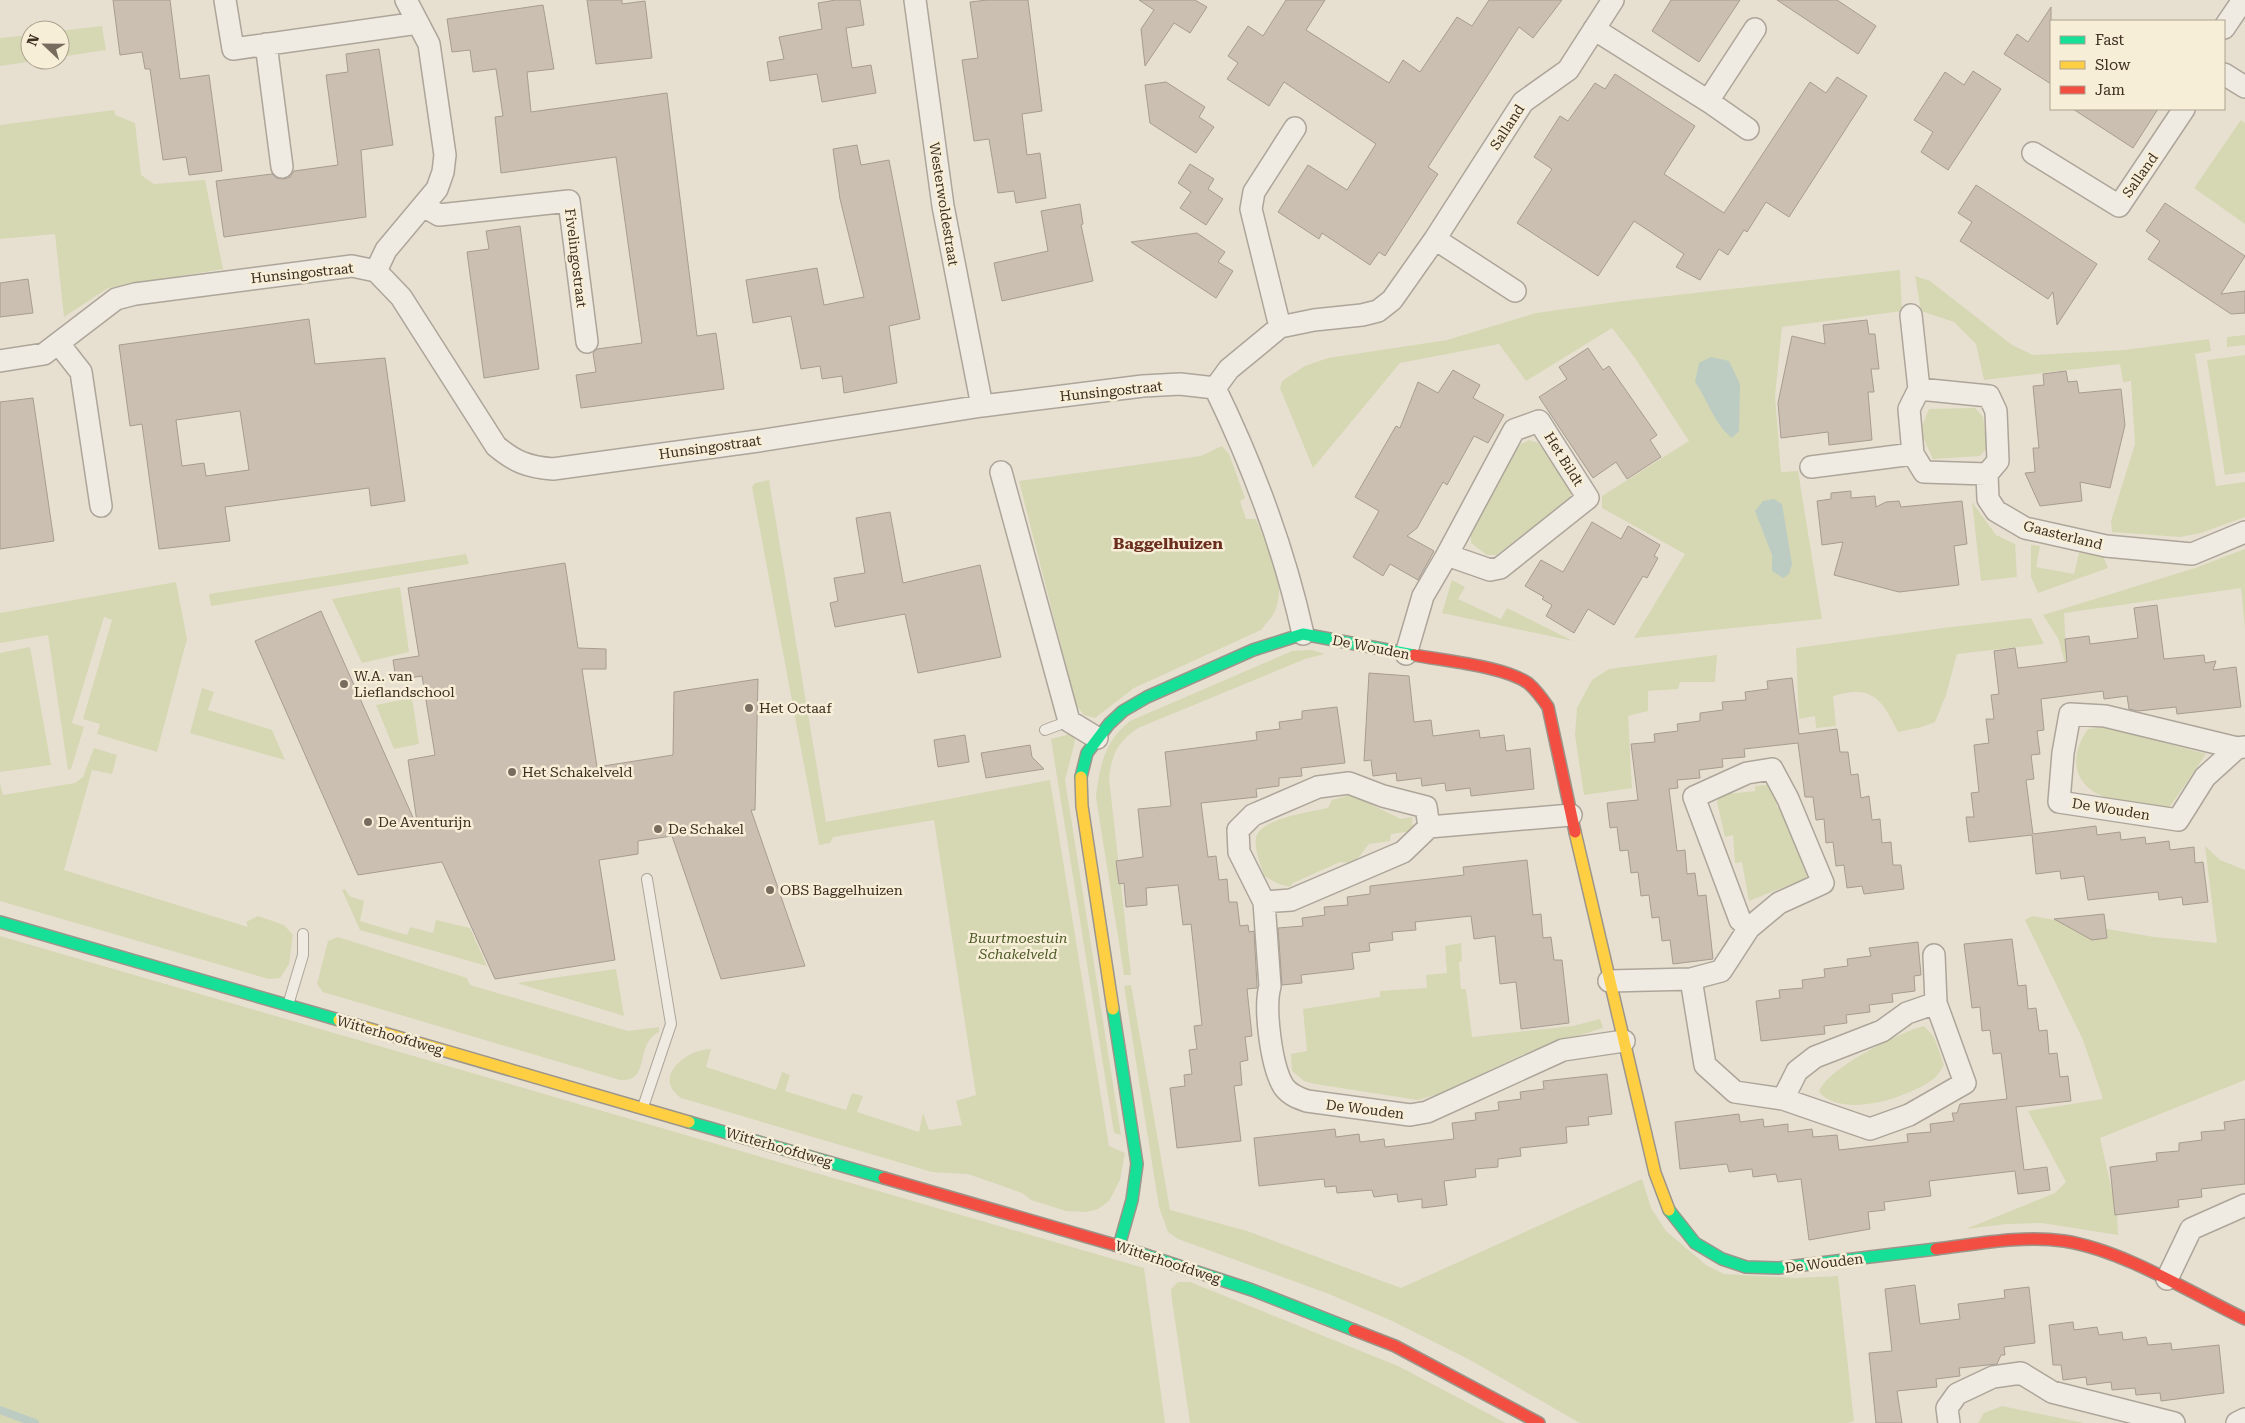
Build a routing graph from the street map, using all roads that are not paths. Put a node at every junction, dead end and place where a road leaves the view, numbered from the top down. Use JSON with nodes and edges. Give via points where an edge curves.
{"nodes":[{"id":1,"x":225,"y":0,"type":"edge"},
{"id":2,"x":406,"y":0,"type":"edge"},
{"id":3,"x":915,"y":0,"type":"edge"},
{"id":4,"x":1613,"y":0,"type":"edge"},
{"id":5,"x":2243,"y":0,"type":"edge"},
{"id":6,"x":418,"y":23,"type":"junction"},
{"id":7,"x":2225,"y":27,"type":"edge"},
{"id":8,"x":1594,"y":29,"type":"junction"},
{"id":9,"x":1756,"y":29,"type":"dead end"},
{"id":10,"x":266,"y":44,"type":"junction"},
{"id":11,"x":2225,"y":75,"type":"edge"},
{"id":12,"x":2245,"y":87,"type":"edge"},
{"id":13,"x":1708,"y":101,"type":"junction"},
{"id":14,"x":2183,"y":110,"type":"edge"},
{"id":15,"x":1295,"y":128,"type":"dead end"},
{"id":16,"x":1748,"y":129,"type":"dead end"},
{"id":17,"x":2032,"y":153,"type":"dead end"},
{"id":18,"x":282,"y":167,"type":"dead end"},
{"id":19,"x":423,"y":206,"type":"junction"},
{"id":20,"x":1435,"y":239,"type":"junction"},
{"id":21,"x":376,"y":271,"type":"junction"},
{"id":22,"x":1515,"y":291,"type":"dead end"},
{"id":23,"x":1911,"y":315,"type":"dead end"},
{"id":24,"x":1280,"y":328,"type":"junction"},
{"id":25,"x":587,"y":342,"type":"dead end"},
{"id":26,"x":59,"y":344,"type":"junction"},
{"id":27,"x":0,"y":361,"type":"edge"},
{"id":28,"x":1215,"y":388,"type":"junction"},
{"id":29,"x":1919,"y":389,"type":"junction"},
{"id":30,"x":982,"y":406,"type":"junction"},
{"id":31,"x":1913,"y":454,"type":"junction"},
{"id":32,"x":1811,"y":467,"type":"dead end"},
{"id":33,"x":1001,"y":472,"type":"dead end"},
{"id":34,"x":1988,"y":474,"type":"junction"},
{"id":35,"x":101,"y":506,"type":"dead end"},
{"id":36,"x":2245,"y":532,"type":"edge"},
{"id":37,"x":1447,"y":555,"type":"junction"},
{"id":38,"x":1303,"y":634,"type":"junction"},
{"id":39,"x":1406,"y":654,"type":"junction"},
{"id":40,"x":1069,"y":721,"type":"junction"},
{"id":41,"x":1045,"y":730,"type":"dead end"},
{"id":42,"x":1097,"y":738,"type":"junction"},
{"id":43,"x":2241,"y":747,"type":"edge"},
{"id":44,"x":1571,"y":815,"type":"junction"},
{"id":45,"x":1429,"y":827,"type":"junction"},
{"id":46,"x":647,"y":879,"type":"dead end"},
{"id":47,"x":1264,"y":902,"type":"junction"},
{"id":48,"x":0,"y":922,"type":"edge"},
{"id":49,"x":1748,"y":928,"type":"junction"},
{"id":50,"x":303,"y":934,"type":"dead end"},
{"id":51,"x":1934,"y":955,"type":"dead end"},
{"id":52,"x":1691,"y":979,"type":"junction"},
{"id":53,"x":1609,"y":981,"type":"junction"},
{"id":54,"x":1936,"y":1003,"type":"junction"},
{"id":55,"x":288,"y":1006,"type":"junction"},
{"id":56,"x":1624,"y":1041,"type":"junction"},
{"id":57,"x":1783,"y":1099,"type":"junction"},
{"id":58,"x":643,"y":1107,"type":"junction"},
{"id":59,"x":2245,"y":1205,"type":"edge"},
{"id":60,"x":1119,"y":1246,"type":"junction"},
{"id":61,"x":2166,"y":1280,"type":"junction"},
{"id":62,"x":2245,"y":1319,"type":"edge"},
{"id":63,"x":2245,"y":1419,"type":"edge"},
{"id":64,"x":1539,"y":1423,"type":"edge"},
{"id":65,"x":1949,"y":1423,"type":"edge"},
{"id":66,"x":2174,"y":1423,"type":"edge"},
{"id":67,"x":2237,"y":1423,"type":"edge"}],
"edges":[{"from":1,"to":10,"type":"street","via":[[233,49]]},
{"from":2,"to":6,"type":"street"},
{"from":3,"to":30,"type":"street","name":"Westerwoldestraat","via":[[942,206]]},
{"from":4,"to":8,"type":"street","name":"Salland"},
{"from":5,"to":7,"type":"street"},
{"from":6,"to":10,"type":"street"},
{"from":6,"to":19,"type":"street","via":[[429,44],[445,155],[437,189]]},
{"from":8,"to":13,"type":"street"},
{"from":8,"to":20,"type":"street","name":"Salland","via":[[1568,70],[1523,102]]},
{"from":9,"to":13,"type":"street"},
{"from":10,"to":18,"type":"street"},
{"from":11,"to":12,"type":"street"},
{"from":13,"to":16,"type":"street"},
{"from":14,"to":17,"type":"street","name":"Salland","via":[[2119,206]]},
{"from":15,"to":24,"type":"street","via":[[1254,192],[1251,209]]},
{"from":19,"to":21,"type":"street","via":[[386,250]]},
{"from":19,"to":25,"type":"street","name":"Fivelingostraat","via":[[439,215],[569,201]]},
{"from":20,"to":22,"type":"street"},
{"from":20,"to":24,"type":"street","name":"Salland","via":[[1392,300],[1378,311]]},
{"from":21,"to":26,"type":"street","name":"Hunsingostraat","via":[[352,266],[135,294],[116,299]]},
{"from":21,"to":30,"type":"street","name":"Hunsingostraat","via":[[401,297],[496,446],[531,467],[553,469]]},
{"from":23,"to":29,"type":"street"},
{"from":24,"to":28,"type":"street","name":"Salland","via":[[1230,369]]},
{"from":26,"to":27,"type":"street","name":"Hunsingostraat","via":[[44,354]]},
{"from":26,"to":35,"type":"street","via":[[81,372]]},
{"from":28,"to":30,"type":"street","name":"Hunsingostraat","via":[[1180,384],[1143,386]]},
{"from":28,"to":38,"type":"street","via":[[1238,436],[1264,506],[1292,586]]},
{"from":29,"to":31,"type":"street","via":[[1909,408]]},
{"from":29,"to":34,"type":"street","name":"Gaasterland","via":[[1989,396],[1996,411],[1998,461]]},
{"from":31,"to":32,"type":"street"},
{"from":31,"to":34,"type":"street","via":[[1924,472]]},
{"from":33,"to":40,"type":"street"},
{"from":34,"to":36,"type":"street","name":"Gaasterland","via":[[1988,499],[1996,511],[2025,528],[2106,546],[2192,554]]},
{"from":37,"to":37,"type":"street","name":"Het Bildt","via":[[1490,570],[1500,568],[1588,498],[1539,421],[1514,430]]},
{"from":37,"to":39,"type":"street","name":"Het Bildt","via":[[1423,596]]},
{"from":38,"to":39,"type":"street","name":"De Wouden"},
{"from":38,"to":42,"type":"street","name":"De Wouden","via":[[1253,650],[1147,697],[1122,712]]},
{"from":39,"to":44,"type":"street","name":"De Wouden","via":[[1516,676],[1531,684],[1548,707]]},
{"from":40,"to":41,"type":"lane"},
{"from":40,"to":42,"type":"street"},
{"from":42,"to":60,"type":"street","name":"De Wouden","via":[[1087,753],[1081,775],[1082,806],[1137,1164],[1132,1200]]},
{"from":43,"to":43,"type":"street","name":"De Wouden","via":[[2105,716],[2070,714],[2059,802],[2178,820],[2205,777]]},
{"from":44,"to":45,"type":"street"},
{"from":44,"to":53,"type":"street","name":"De Wouden"},
{"from":45,"to":47,"type":"street","via":[[1403,852],[1291,900]]},
{"from":45,"to":47,"type":"street","name":"De Wouden","via":[[1426,807],[1349,783],[1318,787],[1253,815],[1238,830],[1239,852]]},
{"from":46,"to":58,"type":"lane","via":[[671,1024]]},
{"from":47,"to":56,"type":"street","name":"De Wouden","via":[[1270,986],[1267,999],[1276,1067],[1292,1095],[1410,1115],[1427,1112],[1563,1050]]},
{"from":48,"to":55,"type":"street","name":"Witterhoofdweg"},
{"from":49,"to":49,"type":"street","via":[[1779,903],[1823,883],[1772,769],[1748,773],[1694,797],[1740,920]]},
{"from":49,"to":52,"type":"street","via":[[1721,972]]},
{"from":50,"to":55,"type":"lane","via":[[303,955]]},
{"from":51,"to":54,"type":"street"},
{"from":52,"to":53,"type":"street"},
{"from":52,"to":57,"type":"street","via":[[1705,1065],[1735,1092]]},
{"from":53,"to":56,"type":"street","name":"De Wouden"},
{"from":54,"to":57,"type":"street","via":[[1907,1013],[1882,1031],[1815,1057],[1797,1071]]},
{"from":54,"to":57,"type":"street","via":[[1965,1082],[1909,1115],[1870,1129]]},
{"from":55,"to":58,"type":"street","name":"Witterhoofdweg"},
{"from":56,"to":61,"type":"street","name":"De Wouden","via":[[1655,1173],[1669,1209],[1695,1243],[1722,1259],[1746,1267],[1778,1268],[2017,1239],[2055,1241],[2109,1252]]},
{"from":58,"to":60,"type":"street","name":"Witterhoofdweg"},
{"from":59,"to":61,"type":"street","via":[[2191,1229]]},
{"from":60,"to":64,"type":"street","name":"Witterhoofdweg","via":[[1252,1290],[1395,1346]]},
{"from":61,"to":62,"type":"street","name":"De Wouden"},
{"from":63,"to":67,"type":"street"},
{"from":65,"to":66,"type":"street","via":[[1947,1408],[1957,1394],[1992,1377],[2021,1373],[2052,1392]]}]}
